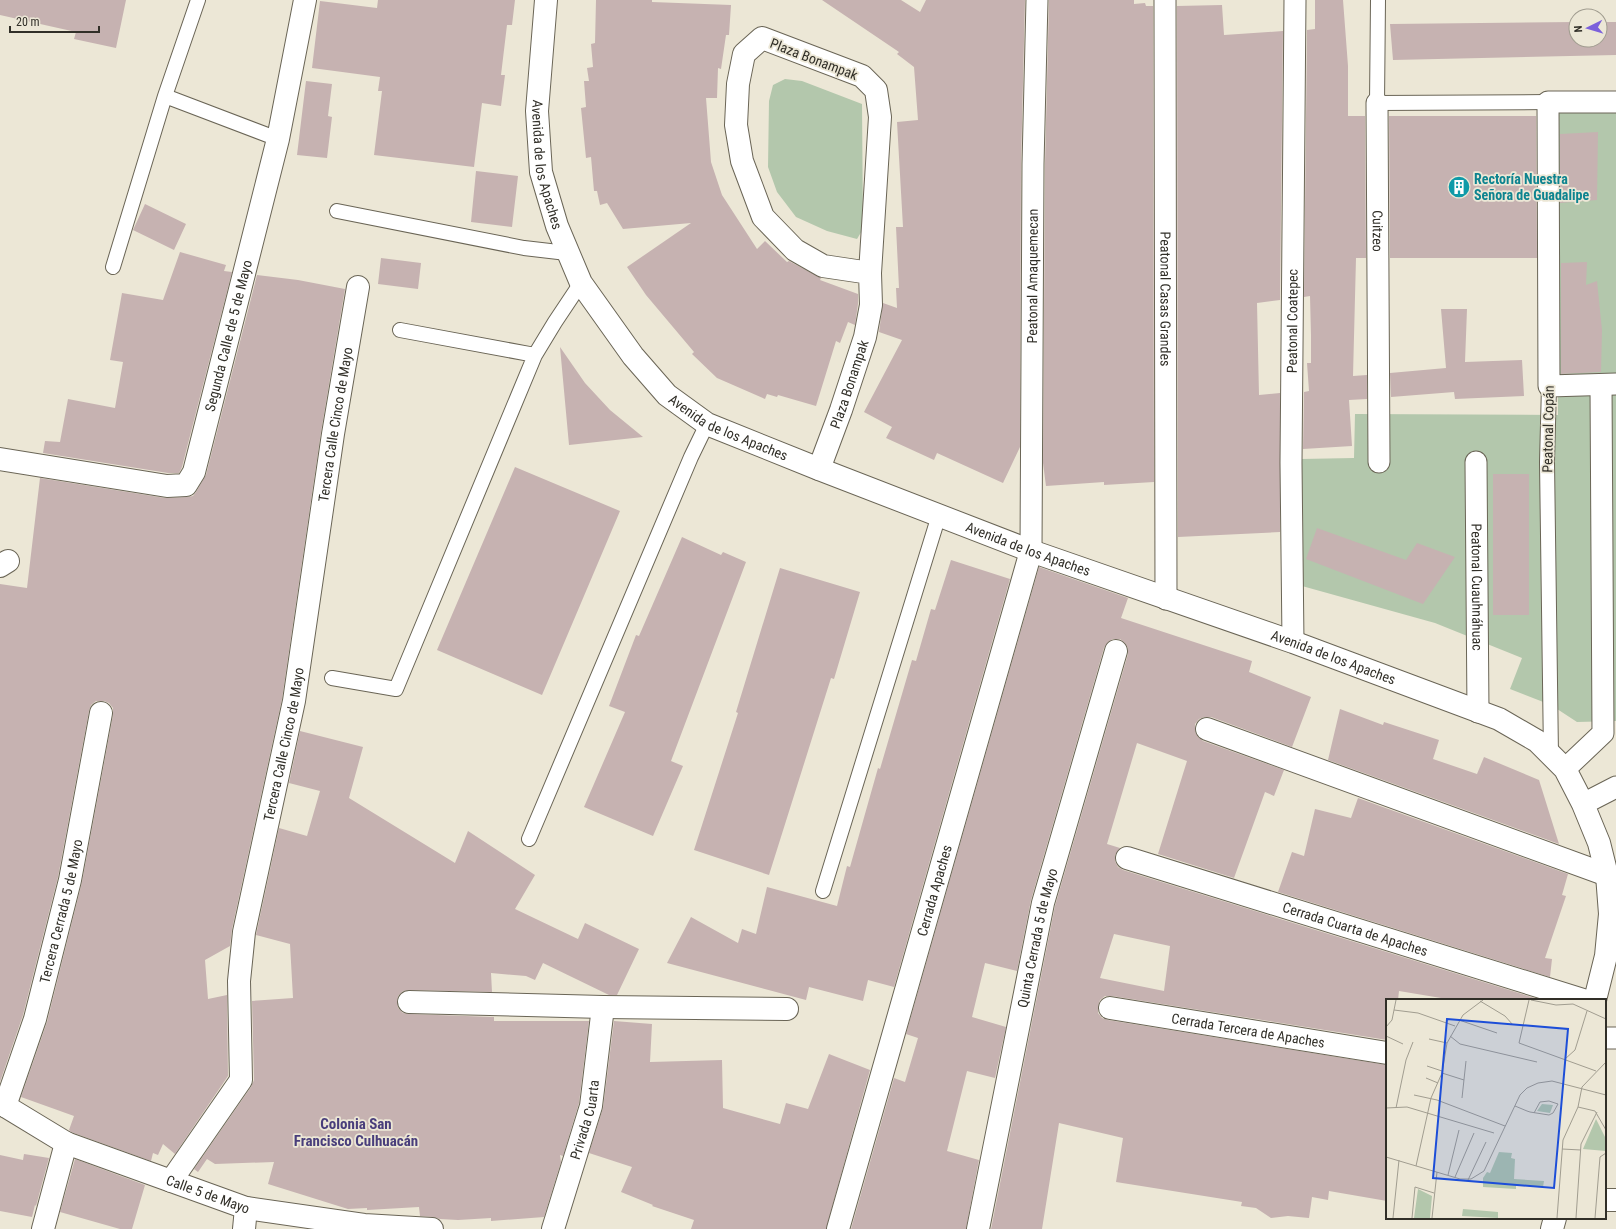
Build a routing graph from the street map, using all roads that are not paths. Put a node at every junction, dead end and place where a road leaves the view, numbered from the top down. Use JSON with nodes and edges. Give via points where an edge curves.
{"nodes":[{"id":1,"x":198,"y":0,"type":"edge"},
{"id":2,"x":305,"y":0,"type":"edge"},
{"id":3,"x":546,"y":0,"type":"edge"},
{"id":4,"x":1037,"y":0,"type":"edge"},
{"id":5,"x":1166,"y":0,"type":"edge"},
{"id":6,"x":1295,"y":0,"type":"edge"},
{"id":7,"x":1378,"y":0,"type":"edge"},
{"id":8,"x":165,"y":96,"type":"junction"},
{"id":9,"x":1548,"y":102,"type":"junction"},
{"id":10,"x":1616,"y":102,"type":"edge"},
{"id":11,"x":1377,"y":103,"type":"junction"},
{"id":12,"x":278,"y":139,"type":"junction"},
{"id":13,"x":337,"y":211,"type":"dead end"},
{"id":14,"x":567,"y":253,"type":"junction"},
{"id":15,"x":113,"y":267,"type":"dead end"},
{"id":16,"x":870,"y":273,"type":"junction"},
{"id":17,"x":581,"y":283,"type":"junction"},
{"id":18,"x":358,"y":287,"type":"dead end"},
{"id":19,"x":400,"y":330,"type":"dead end"},
{"id":20,"x":535,"y":355,"type":"junction"},
{"id":21,"x":1608,"y":384,"type":"edge"},
{"id":22,"x":1549,"y":386,"type":"junction"},
{"id":23,"x":708,"y":424,"type":"junction"},
{"id":24,"x":0,"y":460,"type":"edge"},
{"id":25,"x":1379,"y":462,"type":"dead end"},
{"id":26,"x":1476,"y":462,"type":"dead end"},
{"id":27,"x":819,"y":469,"type":"junction"},
{"id":28,"x":939,"y":516,"type":"junction"},
{"id":29,"x":1031,"y":551,"type":"junction"},
{"id":30,"x":1166,"y":598,"type":"junction"},
{"id":31,"x":1293,"y":642,"type":"junction"},
{"id":32,"x":1116,"y":651,"type":"dead end"},
{"id":33,"x":332,"y":678,"type":"dead end"},
{"id":34,"x":1478,"y":712,"type":"junction"},
{"id":35,"x":101,"y":713,"type":"dead end"},
{"id":36,"x":1207,"y":729,"type":"dead end"},
{"id":37,"x":1558,"y":762,"type":"junction"},
{"id":38,"x":1616,"y":788,"type":"edge"},
{"id":39,"x":1583,"y":804,"type":"junction"},
{"id":40,"x":528,"y":839,"type":"dead end"},
{"id":41,"x":1127,"y":858,"type":"dead end"},
{"id":42,"x":1607,"y":875,"type":"junction"},
{"id":43,"x":823,"y":891,"type":"dead end"},
{"id":44,"x":1613,"y":914,"type":"edge"},
{"id":45,"x":1580,"y":999,"type":"edge"},
{"id":46,"x":1596,"y":999,"type":"edge"},
{"id":47,"x":409,"y":1002,"type":"dead end"},
{"id":48,"x":603,"y":1007,"type":"junction"},
{"id":49,"x":1110,"y":1008,"type":"dead end"},
{"id":50,"x":787,"y":1009,"type":"dead end"},
{"id":51,"x":1386,"y":1053,"type":"edge"},
{"id":52,"x":3,"y":1104,"type":"edge"},
{"id":53,"x":66,"y":1143,"type":"junction"},
{"id":54,"x":171,"y":1181,"type":"junction"},
{"id":55,"x":245,"y":1218,"type":"edge"},
{"id":56,"x":1555,"y":1219,"type":"edge"},
{"id":57,"x":43,"y":1229,"type":"edge"},
{"id":58,"x":432,"y":1229,"type":"edge"},
{"id":59,"x":553,"y":1229,"type":"edge"},
{"id":60,"x":838,"y":1229,"type":"edge"},
{"id":61,"x":978,"y":1229,"type":"edge"},
{"id":62,"x":1552,"y":1229,"type":"edge"}],
"edges":[{"from":1,"to":8,"type":"lane"},
{"from":2,"to":12,"type":"street","name":"Segunda Calle de 5 de Mayo"},
{"from":3,"to":14,"type":"street","name":"Avenida de los Apaches","via":[[537,111],[541,172]]},
{"from":4,"to":29,"type":"street","name":"Peatonal Amaquemecan","via":[[1033,172]]},
{"from":5,"to":30,"type":"street","name":"Peatonal Casas Grandes"},
{"from":6,"to":31,"type":"street","name":"Peatonal Coatepec","via":[[1291,463]]},
{"from":7,"to":11,"type":"lane","name":"Cuitzeo"},
{"from":8,"to":12,"type":"lane"},
{"from":8,"to":15,"type":"lane"},
{"from":9,"to":10,"type":"street"},
{"from":9,"to":11,"type":"lane"},
{"from":9,"to":22,"type":"street","name":"Peatonal Copán"},
{"from":11,"to":25,"type":"street","name":"Cuitzeo"},
{"from":12,"to":24,"type":"street","name":"Segunda Calle de 5 de Mayo","via":[[194,472],[186,485],[168,486]]},
{"from":13,"to":14,"type":"lane","via":[[524,248]]},
{"from":14,"to":17,"type":"street","name":"Avenida de los Apaches"},
{"from":16,"to":16,"type":"street","name":"Plaza Bonampak","via":[[880,117],[876,90],[862,76],[762,38],[744,54],[738,84],[736,124],[742,161],[763,217],[795,250],[823,266]]},
{"from":16,"to":27,"type":"street","name":"Plaza Bonampak","via":[[871,305],[865,337]]},
{"from":17,"to":20,"type":"lane"},
{"from":17,"to":23,"type":"street","name":"Avenida de los Apaches","via":[[633,356],[667,396]]},
{"from":18,"to":54,"type":"street","name":"Tercera Calle Cinco de Mayo","via":[[332,442],[294,701],[244,932],[239,981],[241,1080]]},
{"from":19,"to":20,"type":"lane"},
{"from":20,"to":33,"type":"lane","via":[[396,689]]},
{"from":21,"to":22,"type":"street"},
{"from":21,"to":37,"type":"street","via":[[1603,733]]},
{"from":22,"to":37,"type":"lane","name":"Peatonal Copán","via":[[1547,462]]},
{"from":23,"to":27,"type":"street","name":"Avenida de los Apaches"},
{"from":23,"to":40,"type":"lane","via":[[691,457]]},
{"from":26,"to":34,"type":"street","name":"Peatonal Cuauhnáhuac"},
{"from":27,"to":28,"type":"street","name":"Avenida de los Apaches"},
{"from":28,"to":29,"type":"street","name":"Avenida de los Apaches"},
{"from":28,"to":43,"type":"lane"},
{"from":29,"to":30,"type":"street","name":"Avenida de los Apaches"},
{"from":29,"to":60,"type":"street","name":"Cerrada Apaches"},
{"from":30,"to":31,"type":"street","name":"Avenida de los Apaches"},
{"from":31,"to":34,"type":"street","name":"Avenida de los Apaches"},
{"from":32,"to":61,"type":"street","name":"Quinta Cerrada 5 de Mayo","via":[[1043,903]]},
{"from":34,"to":37,"type":"street","name":"Avenida de los Apaches","via":[[1499,719],[1537,741]]},
{"from":35,"to":52,"type":"street","name":"Tercera Cerrada 5 de Mayo","via":[[70,880],[35,1019]]},
{"from":36,"to":42,"type":"street"},
{"from":37,"to":39,"type":"street","name":"Avenida de los Apaches"},
{"from":38,"to":39,"type":"street"},
{"from":39,"to":42,"type":"street","name":"Avenida de los Apaches","via":[[1599,842]]},
{"from":41,"to":45,"type":"street","name":"Cerrada Cuarta de Apaches"},
{"from":42,"to":44,"type":"street","name":"Avenida de los Apaches"},
{"from":44,"to":46,"type":"street","name":"Avenida de los Apaches"},
{"from":47,"to":48,"type":"street"},
{"from":48,"to":50,"type":"street"},
{"from":48,"to":59,"type":"street","name":"Privada Cuarta","via":[[591,1106]]},
{"from":49,"to":51,"type":"street","name":"Cerrada Tercera de Apaches"},
{"from":52,"to":53,"type":"street","name":"Calle 5 de Mayo"},
{"from":53,"to":54,"type":"street","name":"Calle 5 de Mayo"},
{"from":53,"to":57,"type":"street"},
{"from":54,"to":55,"type":"street","name":"Calle 5 de Mayo"},
{"from":55,"to":58,"type":"street","name":"Calle 5 de Mayo"},
{"from":56,"to":62,"type":"street"}]}
